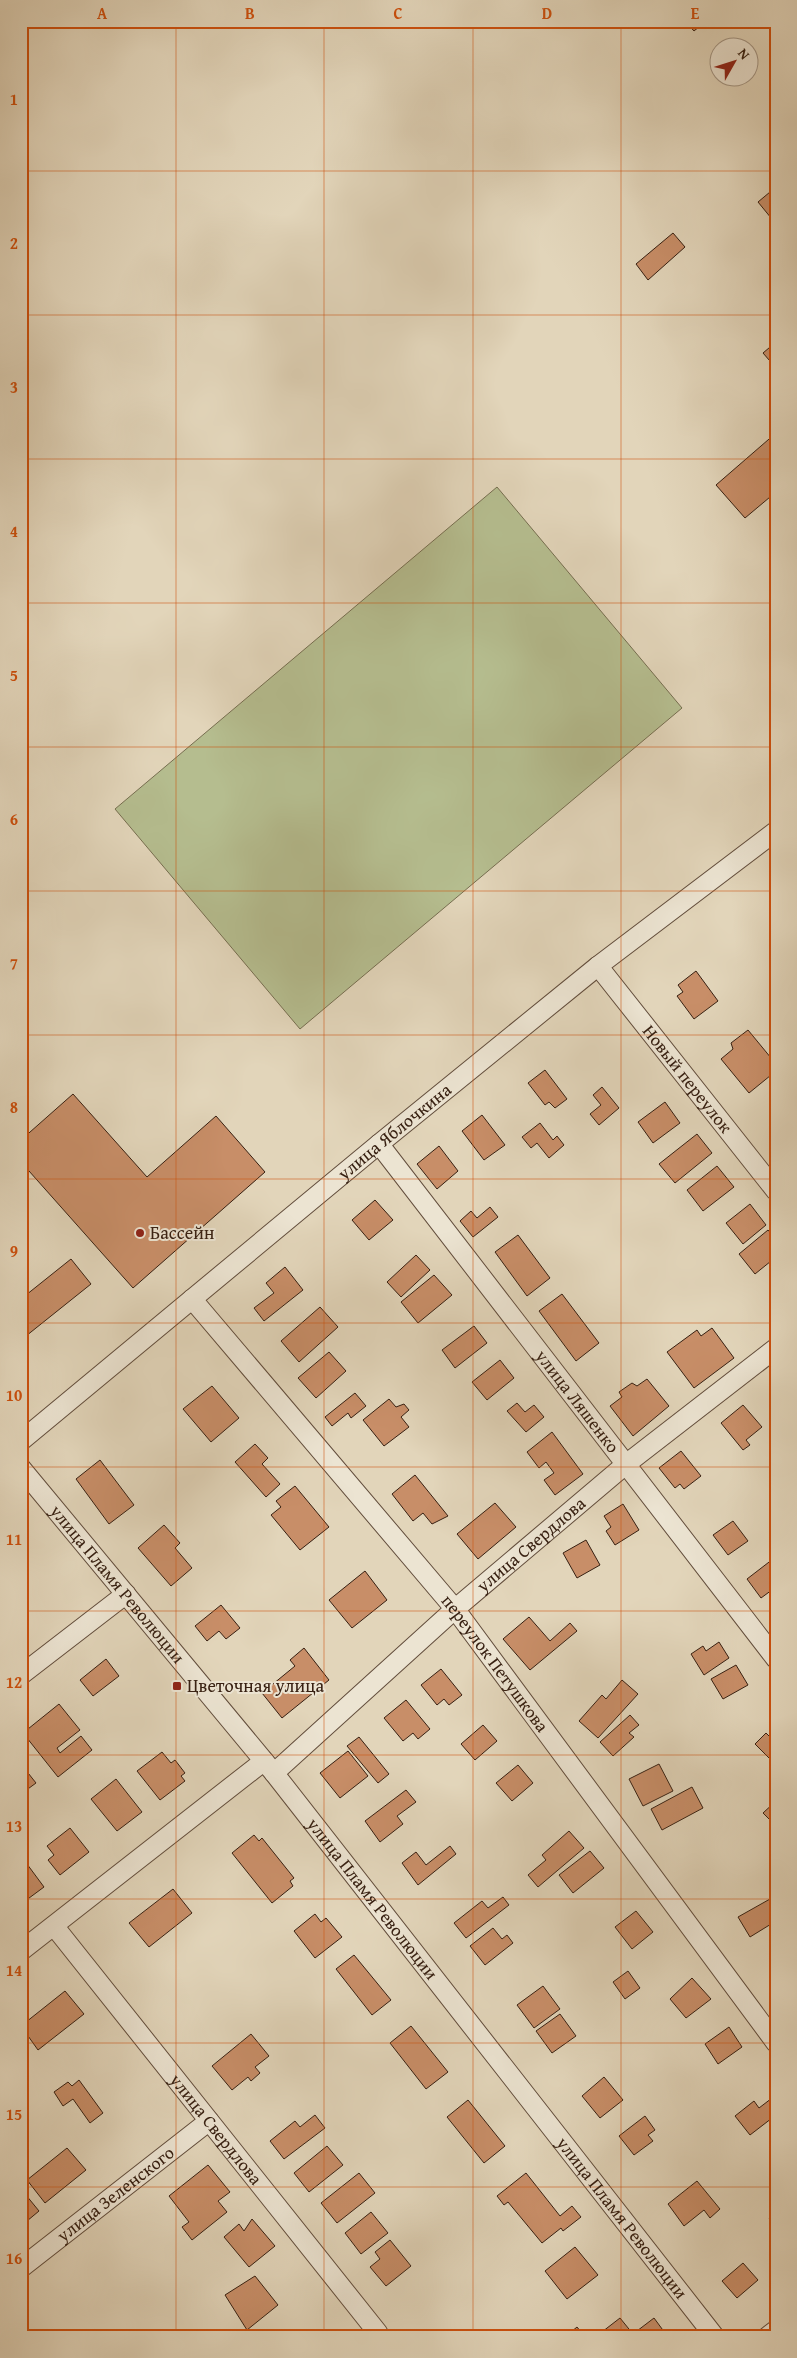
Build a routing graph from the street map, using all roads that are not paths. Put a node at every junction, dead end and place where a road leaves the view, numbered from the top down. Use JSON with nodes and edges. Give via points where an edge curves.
{"nodes":[{"id":1,"x":776,"y":831,"type":"edge"},
{"id":2,"x":598,"y":966,"type":"junction"},
{"id":3,"x":379,"y":1144,"type":"junction"},
{"id":4,"x":776,"y":1190,"type":"edge"},
{"id":5,"x":192,"y":1299,"type":"junction"},
{"id":6,"x":776,"y":1348,"type":"edge"},
{"id":7,"x":21,"y":1441,"type":"edge"},
{"id":8,"x":625,"y":1465,"type":"junction"},
{"id":9,"x":21,"y":1468,"type":"edge"},
{"id":10,"x":126,"y":1594,"type":"junction"},
{"id":11,"x":455,"y":1609,"type":"junction"},
{"id":12,"x":776,"y":1659,"type":"edge"},
{"id":13,"x":21,"y":1675,"type":"edge"},
{"id":14,"x":269,"y":1767,"type":"junction"},
{"id":15,"x":54,"y":1926,"type":"junction"},
{"id":16,"x":21,"y":1951,"type":"edge"},
{"id":17,"x":776,"y":2043,"type":"edge"},
{"id":18,"x":209,"y":2121,"type":"junction"},
{"id":19,"x":21,"y":2268,"type":"edge"},
{"id":20,"x":776,"y":2330,"type":"edge"},
{"id":21,"x":376,"y":2335,"type":"edge"},
{"id":22,"x":715,"y":2337,"type":"edge"},
{"id":23,"x":767,"y":2337,"type":"edge"}],
"edges":[{"from":1,"to":2,"type":"street","name":"улица Яблочкина"},
{"from":2,"to":3,"type":"street","name":"улица Яблочкина"},
{"from":2,"to":4,"type":"street","name":"Новый переулок"},
{"from":3,"to":5,"type":"street","name":"улица Яблочкина"},
{"from":3,"to":8,"type":"street","name":"улица Ляшенко"},
{"from":5,"to":7,"type":"street","name":"улица Яблочкина"},
{"from":5,"to":11,"type":"street","name":"переулок Петушкова"},
{"from":6,"to":8,"type":"street","name":"улица Свердлова"},
{"from":8,"to":11,"type":"street","name":"улица Свердлова"},
{"from":8,"to":12,"type":"street","name":"улица Ляшенко"},
{"from":9,"to":10,"type":"street","name":"улица Пламя Революции"},
{"from":10,"to":13,"type":"street"},
{"from":10,"to":14,"type":"street","name":"улица Пламя Революции"},
{"from":11,"to":14,"type":"street","name":"улица Свердлова"},
{"from":11,"to":17,"type":"street","name":"переулок Петушкова"},
{"from":14,"to":15,"type":"street","name":"улица Свердлова"},
{"from":14,"to":22,"type":"street","name":"улица Пламя Революции"},
{"from":15,"to":16,"type":"street","name":"улица Свердлова"},
{"from":15,"to":18,"type":"street","name":"улица Свердлова"},
{"from":18,"to":19,"type":"street","name":"улица Зеленского"},
{"from":18,"to":21,"type":"street","name":"улица Свердлова"},
{"from":20,"to":23,"type":"street"}]}
